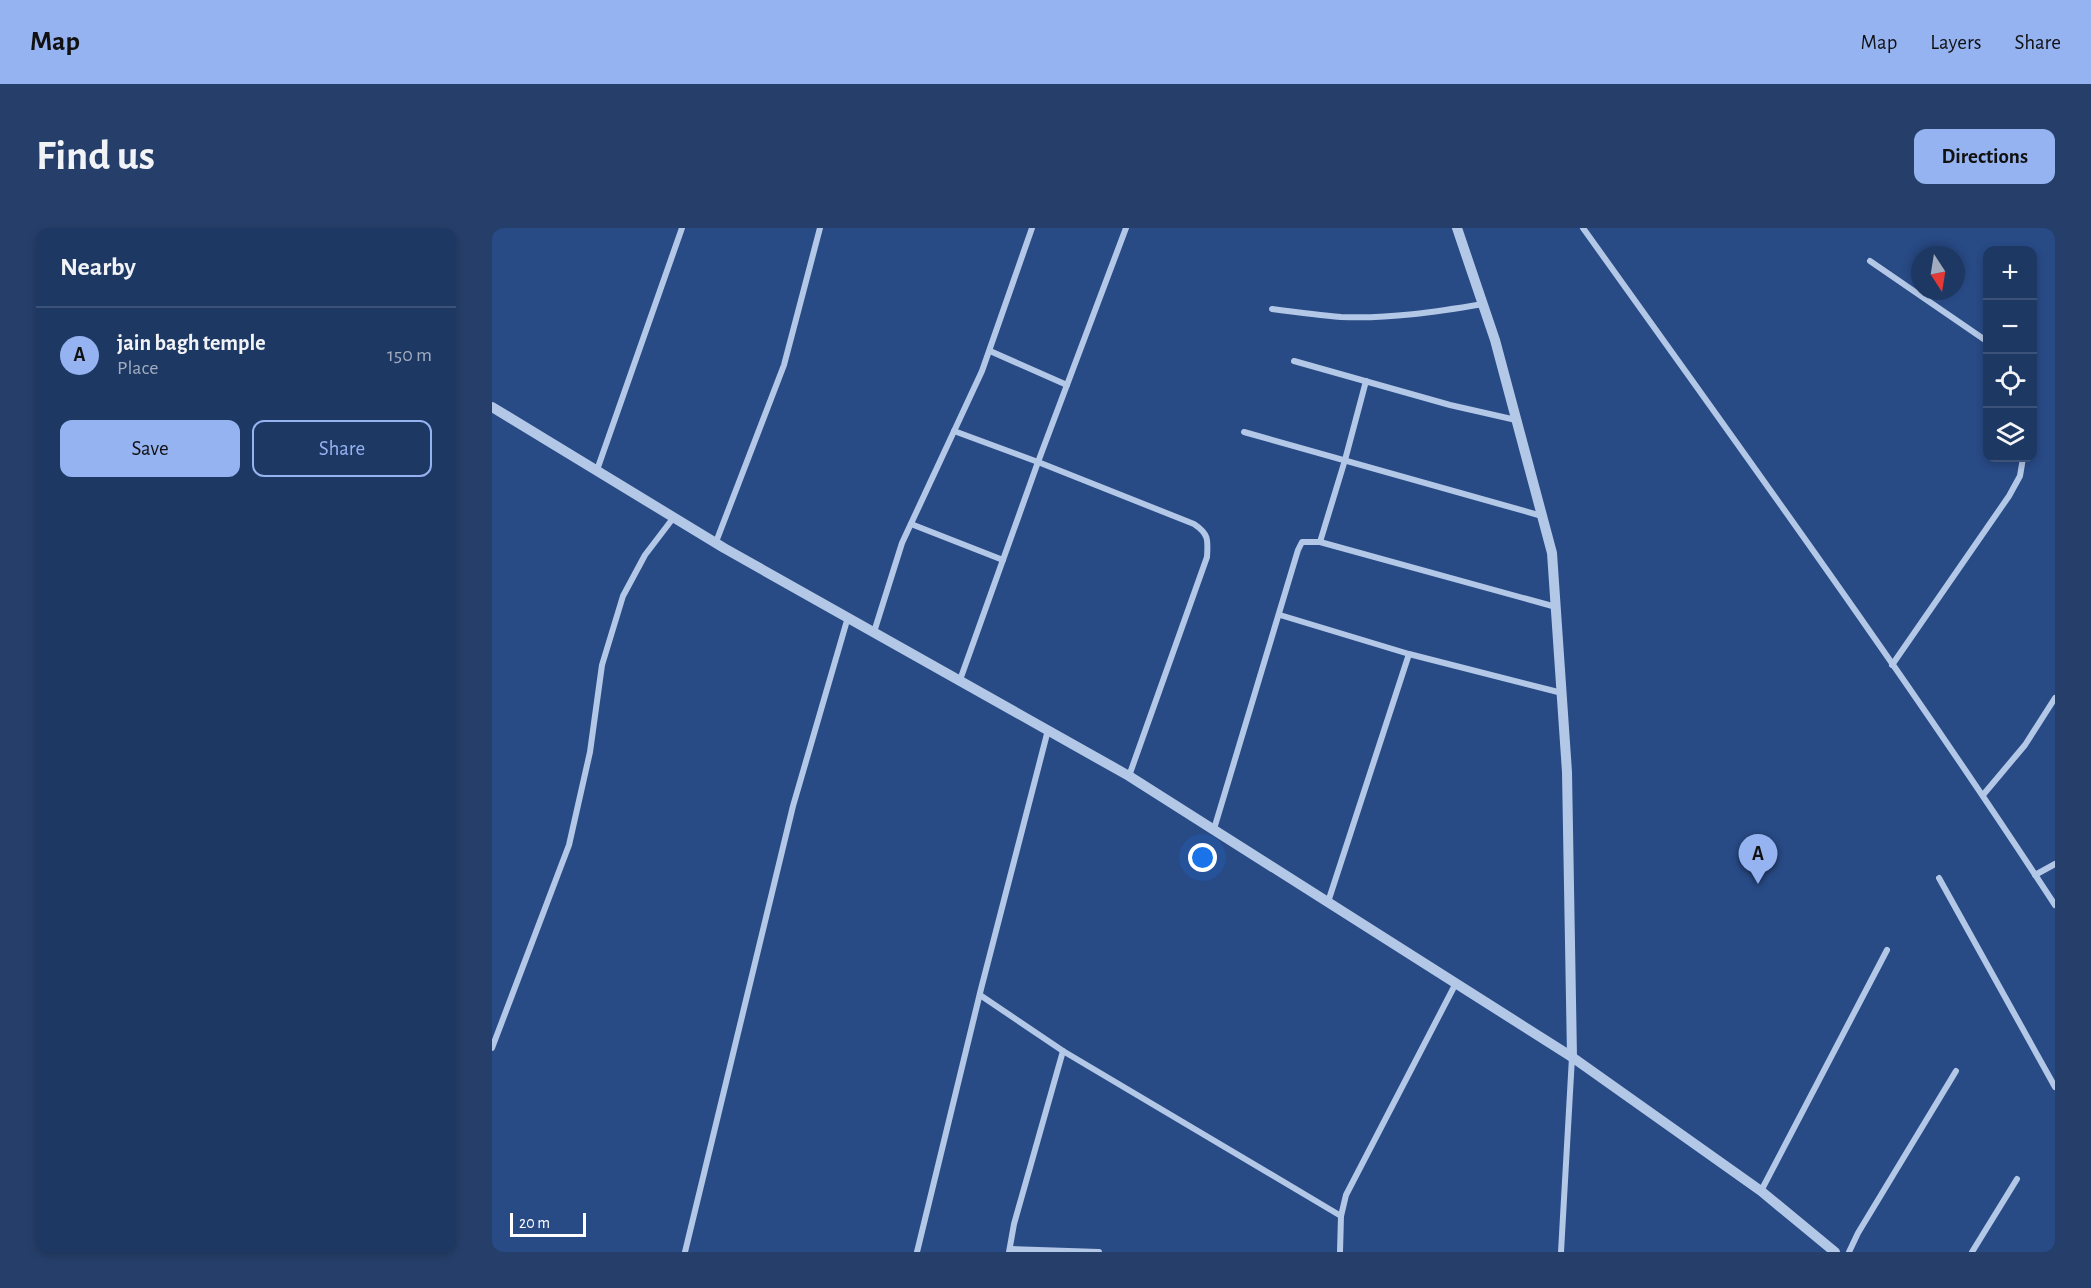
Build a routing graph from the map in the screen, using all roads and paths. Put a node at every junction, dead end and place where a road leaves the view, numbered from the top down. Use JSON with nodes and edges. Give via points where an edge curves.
{"nodes":[{"id":1,"x":682,"y":228,"type":"edge"},
{"id":2,"x":820,"y":228,"type":"edge"},
{"id":3,"x":1032,"y":228,"type":"edge"},
{"id":4,"x":1126,"y":228,"type":"edge"},
{"id":5,"x":1457,"y":228,"type":"edge"},
{"id":6,"x":1583,"y":228,"type":"edge"},
{"id":7,"x":1870,"y":261,"type":"dead end"},
{"id":8,"x":1483,"y":304,"type":"junction"},
{"id":9,"x":1272,"y":309,"type":"dead end"},
{"id":10,"x":1983,"y":339,"type":"edge"},
{"id":11,"x":990,"y":351,"type":"junction"},
{"id":12,"x":1294,"y":361,"type":"dead end"},
{"id":13,"x":1366,"y":381,"type":"junction"},
{"id":14,"x":1067,"y":385,"type":"junction"},
{"id":15,"x":492,"y":407,"type":"edge"},
{"id":16,"x":1516,"y":420,"type":"junction"},
{"id":17,"x":954,"y":431,"type":"junction"},
{"id":18,"x":1244,"y":432,"type":"dead end"},
{"id":19,"x":1345,"y":460,"type":"junction"},
{"id":20,"x":1038,"y":462,"type":"junction"},
{"id":21,"x":2022,"y":462,"type":"edge"},
{"id":22,"x":597,"y":470,"type":"junction"},
{"id":23,"x":1542,"y":516,"type":"junction"},
{"id":24,"x":674,"y":517,"type":"junction"},
{"id":25,"x":911,"y":524,"type":"junction"},
{"id":26,"x":716,"y":542,"type":"junction"},
{"id":27,"x":1320,"y":542,"type":"junction"},
{"id":28,"x":1003,"y":560,"type":"junction"},
{"id":29,"x":1556,"y":607,"type":"junction"},
{"id":30,"x":1280,"y":615,"type":"junction"},
{"id":31,"x":848,"y":617,"type":"junction"},
{"id":32,"x":874,"y":632,"type":"junction"},
{"id":33,"x":1409,"y":654,"type":"junction"},
{"id":34,"x":1892,"y":664,"type":"junction"},
{"id":35,"x":960,"y":680,"type":"junction"},
{"id":36,"x":1562,"y":693,"type":"junction"},
{"id":37,"x":2055,"y":698,"type":"edge"},
{"id":38,"x":1048,"y":730,"type":"junction"},
{"id":39,"x":1130,"y":776,"type":"junction"},
{"id":40,"x":1983,"y":795,"type":"junction"},
{"id":41,"x":1214,"y":830,"type":"junction"},
{"id":42,"x":2055,"y":864,"type":"edge"},
{"id":43,"x":2035,"y":875,"type":"junction"},
{"id":44,"x":1940,"y":878,"type":"dead end"},
{"id":45,"x":1328,"y":902,"type":"junction"},
{"id":46,"x":2055,"y":905,"type":"edge"},
{"id":47,"x":1887,"y":950,"type":"dead end"},
{"id":48,"x":1456,"y":983,"type":"junction"},
{"id":49,"x":980,"y":995,"type":"junction"},
{"id":50,"x":492,"y":1048,"type":"edge"},
{"id":51,"x":1063,"y":1051,"type":"junction"},
{"id":52,"x":1572,"y":1057,"type":"junction"},
{"id":53,"x":1956,"y":1071,"type":"dead end"},
{"id":54,"x":2055,"y":1087,"type":"edge"},
{"id":55,"x":2017,"y":1179,"type":"dead end"},
{"id":56,"x":1761,"y":1191,"type":"junction"},
{"id":57,"x":1341,"y":1216,"type":"junction"},
{"id":58,"x":1010,"y":1251,"type":"edge"},
{"id":59,"x":685,"y":1252,"type":"edge"},
{"id":60,"x":916,"y":1252,"type":"edge"},
{"id":61,"x":1099,"y":1252,"type":"edge"},
{"id":62,"x":1341,"y":1252,"type":"edge"},
{"id":63,"x":1561,"y":1252,"type":"edge"},
{"id":64,"x":1835,"y":1252,"type":"edge"},
{"id":65,"x":1849,"y":1252,"type":"edge"},
{"id":66,"x":1972,"y":1252,"type":"edge"}],
"edges":[{"from":1,"to":22,"type":"street"},
{"from":2,"to":26,"type":"street","via":[[784,365]]},
{"from":3,"to":11,"type":"street"},
{"from":4,"to":14,"type":"street"},
{"from":5,"to":8,"type":"street"},
{"from":6,"to":34,"type":"street"},
{"from":7,"to":10,"type":"street"},
{"from":8,"to":9,"type":"street","via":[[1382,317]]},
{"from":8,"to":16,"type":"street"},
{"from":11,"to":14,"type":"street"},
{"from":11,"to":17,"type":"street"},
{"from":12,"to":13,"type":"street"},
{"from":13,"to":16,"type":"street"},
{"from":13,"to":19,"type":"street"},
{"from":14,"to":20,"type":"street"},
{"from":15,"to":22,"type":"street"},
{"from":16,"to":23,"type":"street"},
{"from":17,"to":20,"type":"street"},
{"from":17,"to":25,"type":"street"},
{"from":18,"to":19,"type":"street"},
{"from":19,"to":23,"type":"street"},
{"from":19,"to":27,"type":"street"},
{"from":20,"to":28,"type":"street"},
{"from":20,"to":39,"type":"street","via":[[1194,524],[1204,531],[1208,543],[1207,557]]},
{"from":21,"to":34,"type":"street","via":[[2009,496]]},
{"from":22,"to":24,"type":"street"},
{"from":23,"to":29,"type":"street","via":[[1552,553]]},
{"from":24,"to":26,"type":"street"},
{"from":24,"to":50,"type":"street","via":[[645,555],[623,596],[602,665],[590,752],[569,845]]},
{"from":25,"to":28,"type":"street"},
{"from":25,"to":32,"type":"street"},
{"from":26,"to":31,"type":"street"},
{"from":27,"to":29,"type":"street"},
{"from":27,"to":30,"type":"street","via":[[1302,542]]},
{"from":28,"to":35,"type":"street"},
{"from":29,"to":36,"type":"street"},
{"from":30,"to":33,"type":"street"},
{"from":30,"to":41,"type":"street"},
{"from":31,"to":32,"type":"street"},
{"from":31,"to":59,"type":"street","via":[[793,806]]},
{"from":32,"to":35,"type":"street"},
{"from":33,"to":36,"type":"street"},
{"from":33,"to":45,"type":"street"},
{"from":34,"to":40,"type":"street"},
{"from":35,"to":38,"type":"street"},
{"from":36,"to":52,"type":"street"},
{"from":37,"to":40,"type":"street","via":[[2025,745]]},
{"from":38,"to":39,"type":"street"},
{"from":38,"to":49,"type":"street"},
{"from":39,"to":41,"type":"street"},
{"from":40,"to":43,"type":"street"},
{"from":41,"to":45,"type":"street"},
{"from":42,"to":43,"type":"street"},
{"from":43,"to":46,"type":"street"},
{"from":44,"to":54,"type":"street"},
{"from":45,"to":48,"type":"street"},
{"from":47,"to":56,"type":"street"},
{"from":48,"to":52,"type":"street"},
{"from":48,"to":57,"type":"street","via":[[1357,1171]]},
{"from":49,"to":51,"type":"street"},
{"from":49,"to":60,"type":"street"},
{"from":51,"to":57,"type":"street"},
{"from":51,"to":58,"type":"street","via":[[1014,1224]]},
{"from":52,"to":56,"type":"street"},
{"from":52,"to":63,"type":"street"},
{"from":53,"to":65,"type":"street"},
{"from":55,"to":66,"type":"street"},
{"from":56,"to":64,"type":"street"},
{"from":57,"to":62,"type":"street"},
{"from":58,"to":61,"type":"street"}]}
